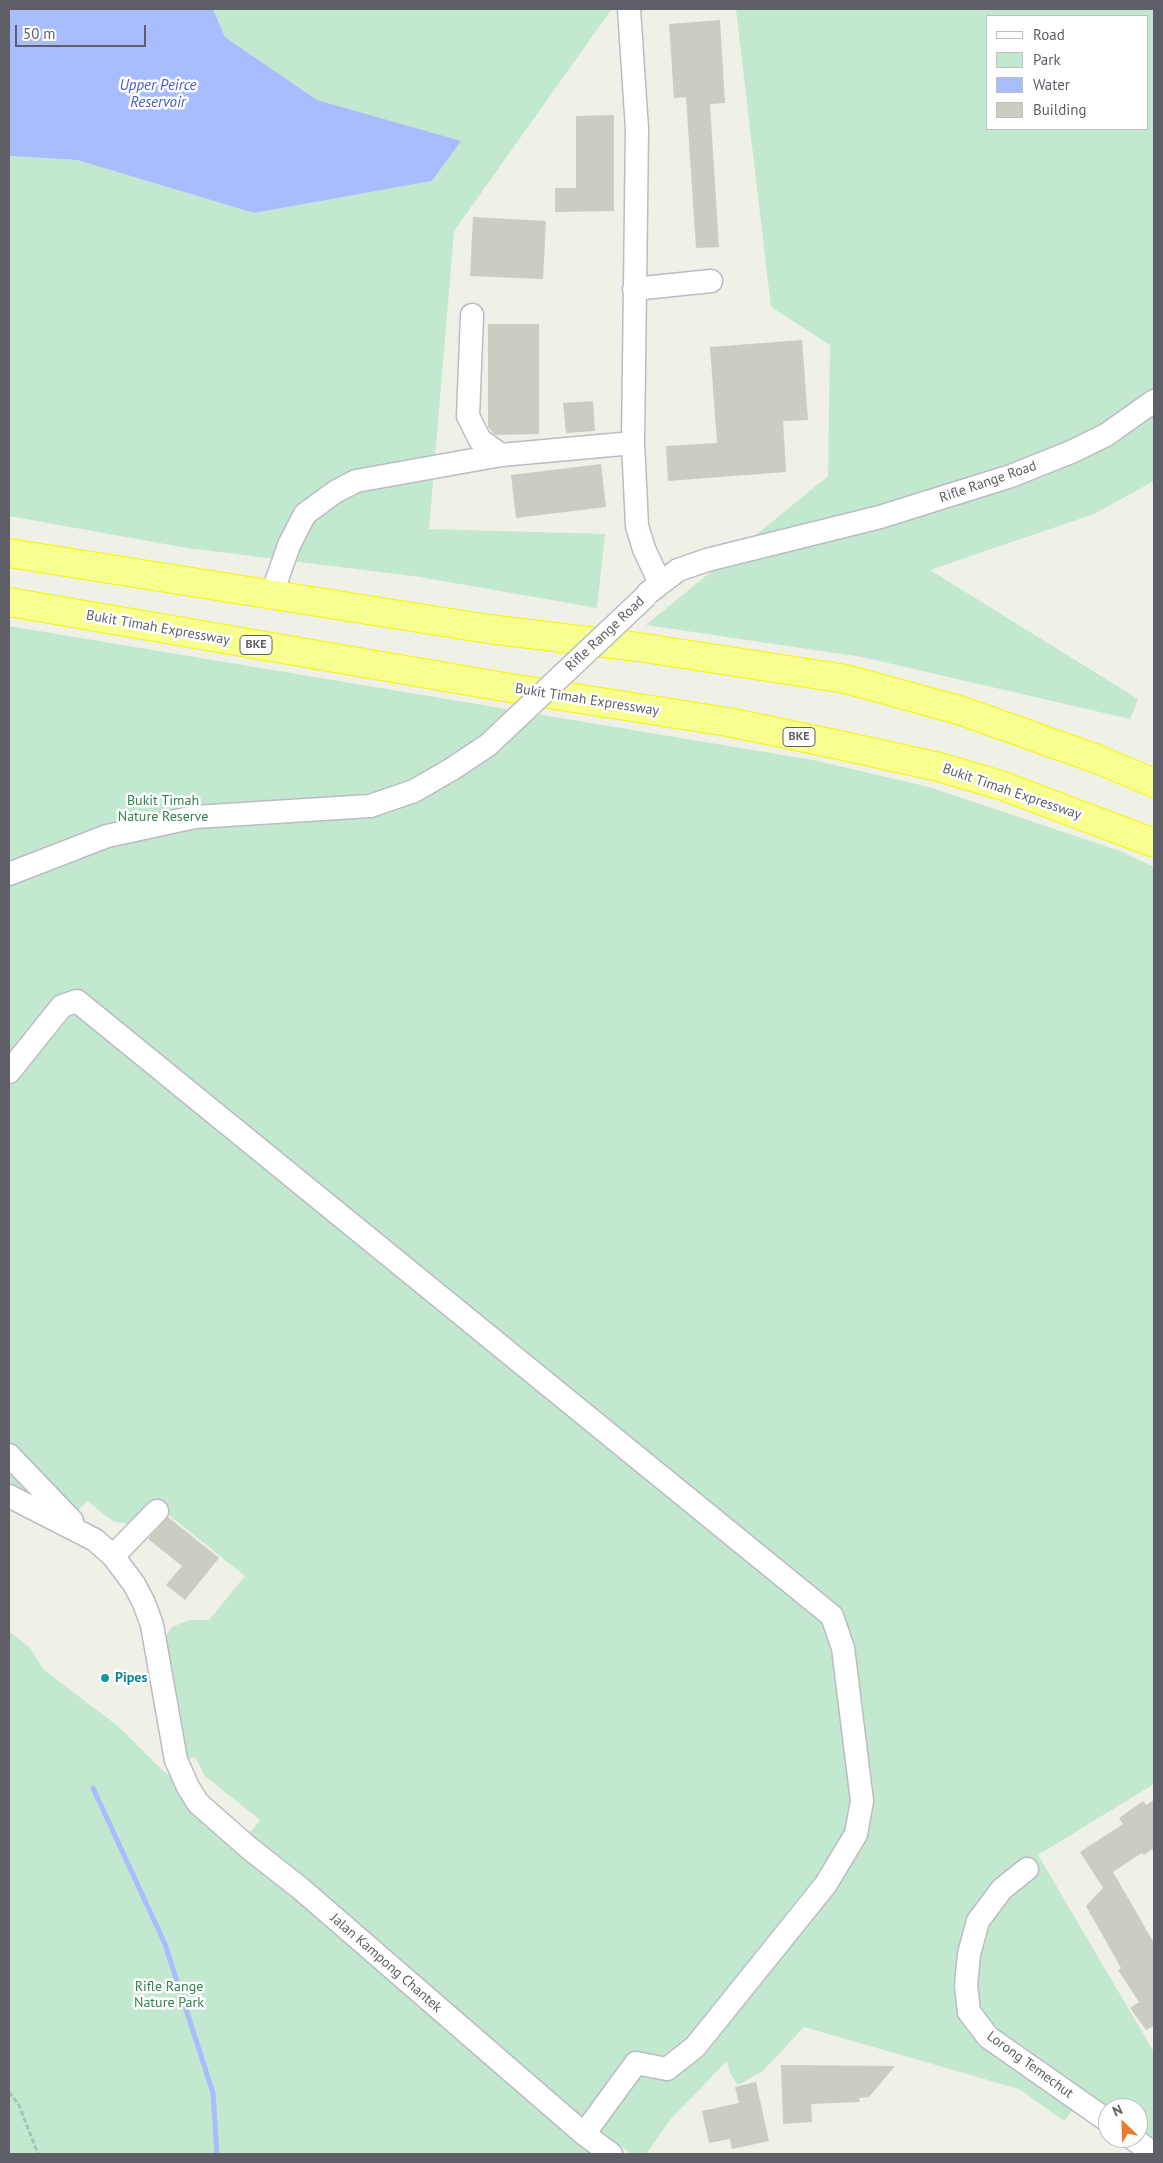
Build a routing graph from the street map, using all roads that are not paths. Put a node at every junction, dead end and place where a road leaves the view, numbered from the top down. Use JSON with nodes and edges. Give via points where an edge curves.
{"nodes":[{"id":1,"x":628,"y":9,"type":"edge"},
{"id":2,"x":711,"y":281,"type":"dead end"},
{"id":3,"x":634,"y":289,"type":"junction"},
{"id":4,"x":472,"y":315,"type":"dead end"},
{"id":5,"x":1154,"y":401,"type":"edge"},
{"id":6,"x":633,"y":443,"type":"junction"},
{"id":7,"x":501,"y":455,"type":"junction"},
{"id":8,"x":9,"y":553,"type":"edge"},
{"id":9,"x":653,"y":589,"type":"junction"},
{"id":10,"x":272,"y":594,"type":"junction"},
{"id":11,"x":9,"y":602,"type":"edge"},
{"id":12,"x":1154,"y":783,"type":"edge"},
{"id":13,"x":1154,"y":843,"type":"edge"},
{"id":14,"x":9,"y":874,"type":"edge"},
{"id":15,"x":9,"y":1072,"type":"edge"},
{"id":16,"x":9,"y":1455,"type":"edge"},
{"id":17,"x":9,"y":1496,"type":"edge"},
{"id":18,"x":157,"y":1511,"type":"dead end"},
{"id":19,"x":84,"y":1532,"type":"junction"},
{"id":20,"x":113,"y":1556,"type":"junction"},
{"id":21,"x":1027,"y":1868,"type":"dead end"},
{"id":22,"x":1098,"y":2114,"type":"edge"},
{"id":23,"x":584,"y":2134,"type":"junction"},
{"id":24,"x":610,"y":2154,"type":"edge"}],
"edges":[{"from":1,"to":3,"type":"street","via":[[638,129]]},
{"from":2,"to":3,"type":"street"},
{"from":3,"to":6,"type":"street"},
{"from":4,"to":7,"type":"street","via":[[468,416],[480,440]]},
{"from":5,"to":9,"type":"street","name":"Rifle Range Road","via":[[1106,435],[1011,476],[880,517],[707,560],[678,570]]},
{"from":6,"to":7,"type":"street"},
{"from":6,"to":9,"type":"street","via":[[637,526]]},
{"from":7,"to":10,"type":"street","via":[[356,481],[335,492],[305,514]]},
{"from":8,"to":10,"type":"highway"},
{"from":9,"to":14,"type":"street","name":"Rifle Range Road","bridge":true,"via":[[488,745],[414,791],[370,806],[195,817],[107,836]]},
{"from":10,"to":12,"type":"highway","via":[[488,629],[638,647],[846,679],[962,711]]},
{"from":11,"to":13,"type":"highway","name":"Bukit Timah Expressway","number":"BKE","via":[[728,722],[830,743],[939,766],[1003,786]]},
{"from":15,"to":23,"type":"street","via":[[62,1006],[77,1001],[832,1616],[843,1648],[862,1801],[856,1834],[826,1884],[695,2047],[667,2069],[636,2063]]},
{"from":16,"to":19,"type":"street"},
{"from":17,"to":19,"type":"street"},
{"from":18,"to":20,"type":"street"},
{"from":19,"to":20,"type":"street","name":"Jalan Kampong Chantek"},
{"from":20,"to":23,"type":"street","name":"Jalan Kampong Chantek","via":[[134,1584],[152,1625],[176,1760],[198,1803]]},
{"from":21,"to":22,"type":"street","name":"Lorong Temechut","via":[[1002,1889],[978,1921],[969,1954],[966,1985],[969,2012],[988,2037]]},
{"from":23,"to":24,"type":"street","name":"Jalan Kampong Chantek"}]}
